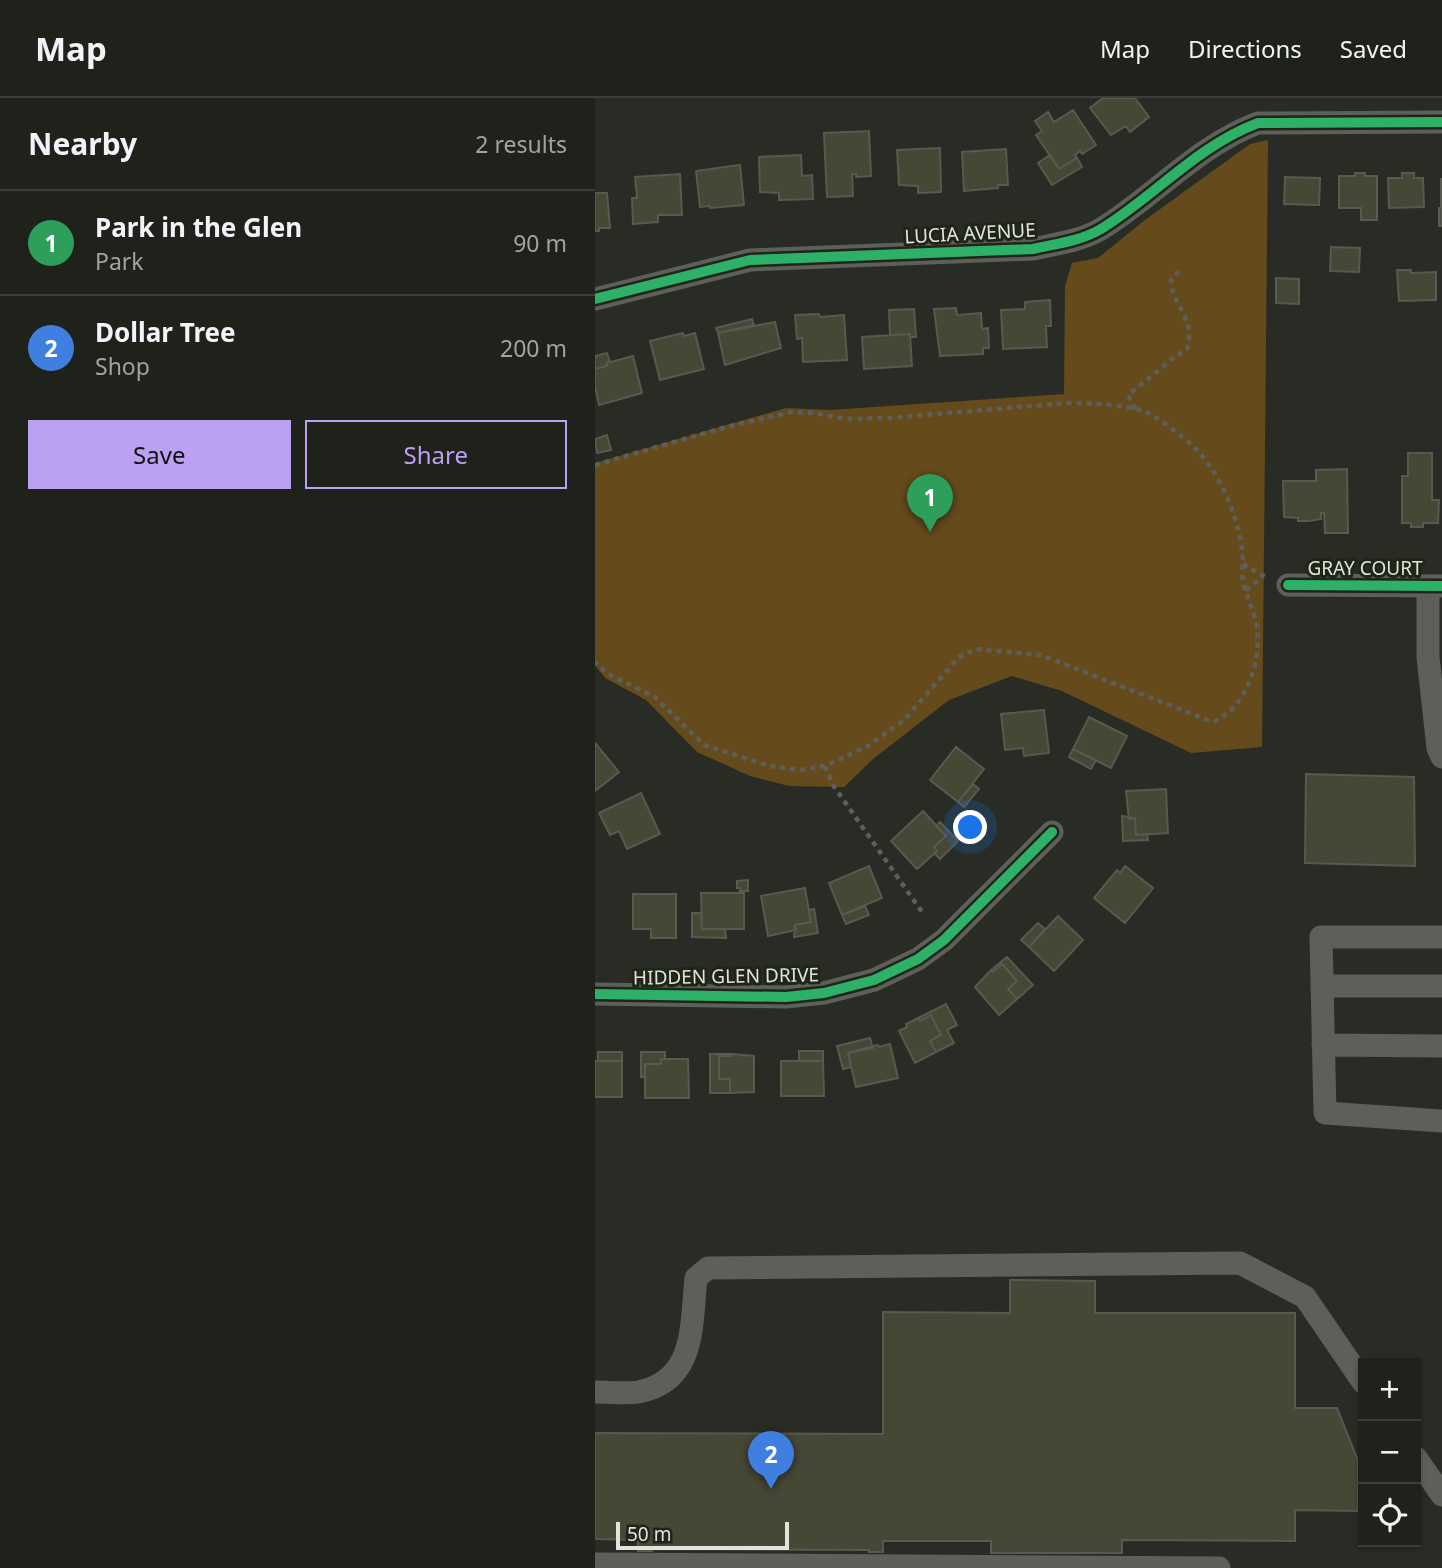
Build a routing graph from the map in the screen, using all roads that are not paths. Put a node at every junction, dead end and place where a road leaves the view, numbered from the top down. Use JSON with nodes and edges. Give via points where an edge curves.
{"nodes":[{"id":1,"x":1442,"y":122,"type":"edge"},
{"id":2,"x":595,"y":299,"type":"edge"},
{"id":3,"x":1288,"y":585,"type":"road end"},
{"id":4,"x":1435,"y":586,"type":"edge"},
{"id":5,"x":1442,"y":757,"type":"edge"},
{"id":6,"x":1052,"y":832,"type":"dead end"},
{"id":7,"x":1442,"y":936,"type":"edge"},
{"id":8,"x":1322,"y":986,"type":"junction"},
{"id":9,"x":1442,"y":986,"type":"edge"},
{"id":10,"x":595,"y":994,"type":"edge"},
{"id":11,"x":1323,"y":1045,"type":"junction"},
{"id":12,"x":1442,"y":1046,"type":"edge"},
{"id":13,"x":1442,"y":1121,"type":"edge"},
{"id":14,"x":1358,"y":1375,"type":"edge"},
{"id":15,"x":595,"y":1392,"type":"edge"},
{"id":16,"x":1421,"y":1465,"type":"edge"},
{"id":17,"x":1442,"y":1494,"type":"edge"},
{"id":18,"x":603,"y":1565,"type":"edge"},
{"id":19,"x":674,"y":1566,"type":"edge"},
{"id":20,"x":742,"y":1567,"type":"edge"},
{"id":21,"x":814,"y":1567,"type":"edge"},
{"id":22,"x":874,"y":1567,"type":"edge"},
{"id":23,"x":941,"y":1567,"type":"edge"},
{"id":24,"x":1002,"y":1567,"type":"edge"},
{"id":25,"x":1072,"y":1567,"type":"edge"},
{"id":26,"x":1135,"y":1567,"type":"edge"},
{"id":27,"x":1199,"y":1568,"type":"edge"},
{"id":28,"x":1219,"y":1568,"type":"edge"}],
"edges":[{"from":1,"to":2,"type":"street","name":"LUCIA AVENUE","via":[[1258,123],[1209,148],[1099,230],[1033,249],[750,260]]},
{"from":3,"to":4,"type":"street","name":"GRAY COURT"},
{"from":4,"to":5,"type":"street","via":[[1426,611]]},
{"from":6,"to":10,"type":"street","name":"HIDDEN GLEN DRIVE","via":[[944,940],[918,959],[874,980],[824,993],[786,996]]},
{"from":7,"to":8,"type":"street","via":[[1321,936]]},
{"from":8,"to":9,"type":"street"},
{"from":8,"to":11,"type":"street"},
{"from":11,"to":12,"type":"street"},
{"from":11,"to":13,"type":"street","via":[[1325,1113]]},
{"from":14,"to":15,"type":"street","via":[[1305,1297],[1240,1264],[708,1268],[696,1278],[688,1345],[682,1365],[669,1380],[636,1392]]},
{"from":16,"to":17,"type":"street"},
{"from":18,"to":19,"type":"street"},
{"from":19,"to":20,"type":"street"},
{"from":20,"to":21,"type":"street"},
{"from":21,"to":22,"type":"street"},
{"from":22,"to":23,"type":"street"},
{"from":23,"to":24,"type":"street"},
{"from":24,"to":25,"type":"street"},
{"from":25,"to":26,"type":"street"},
{"from":26,"to":27,"type":"street"},
{"from":27,"to":28,"type":"street"}]}
